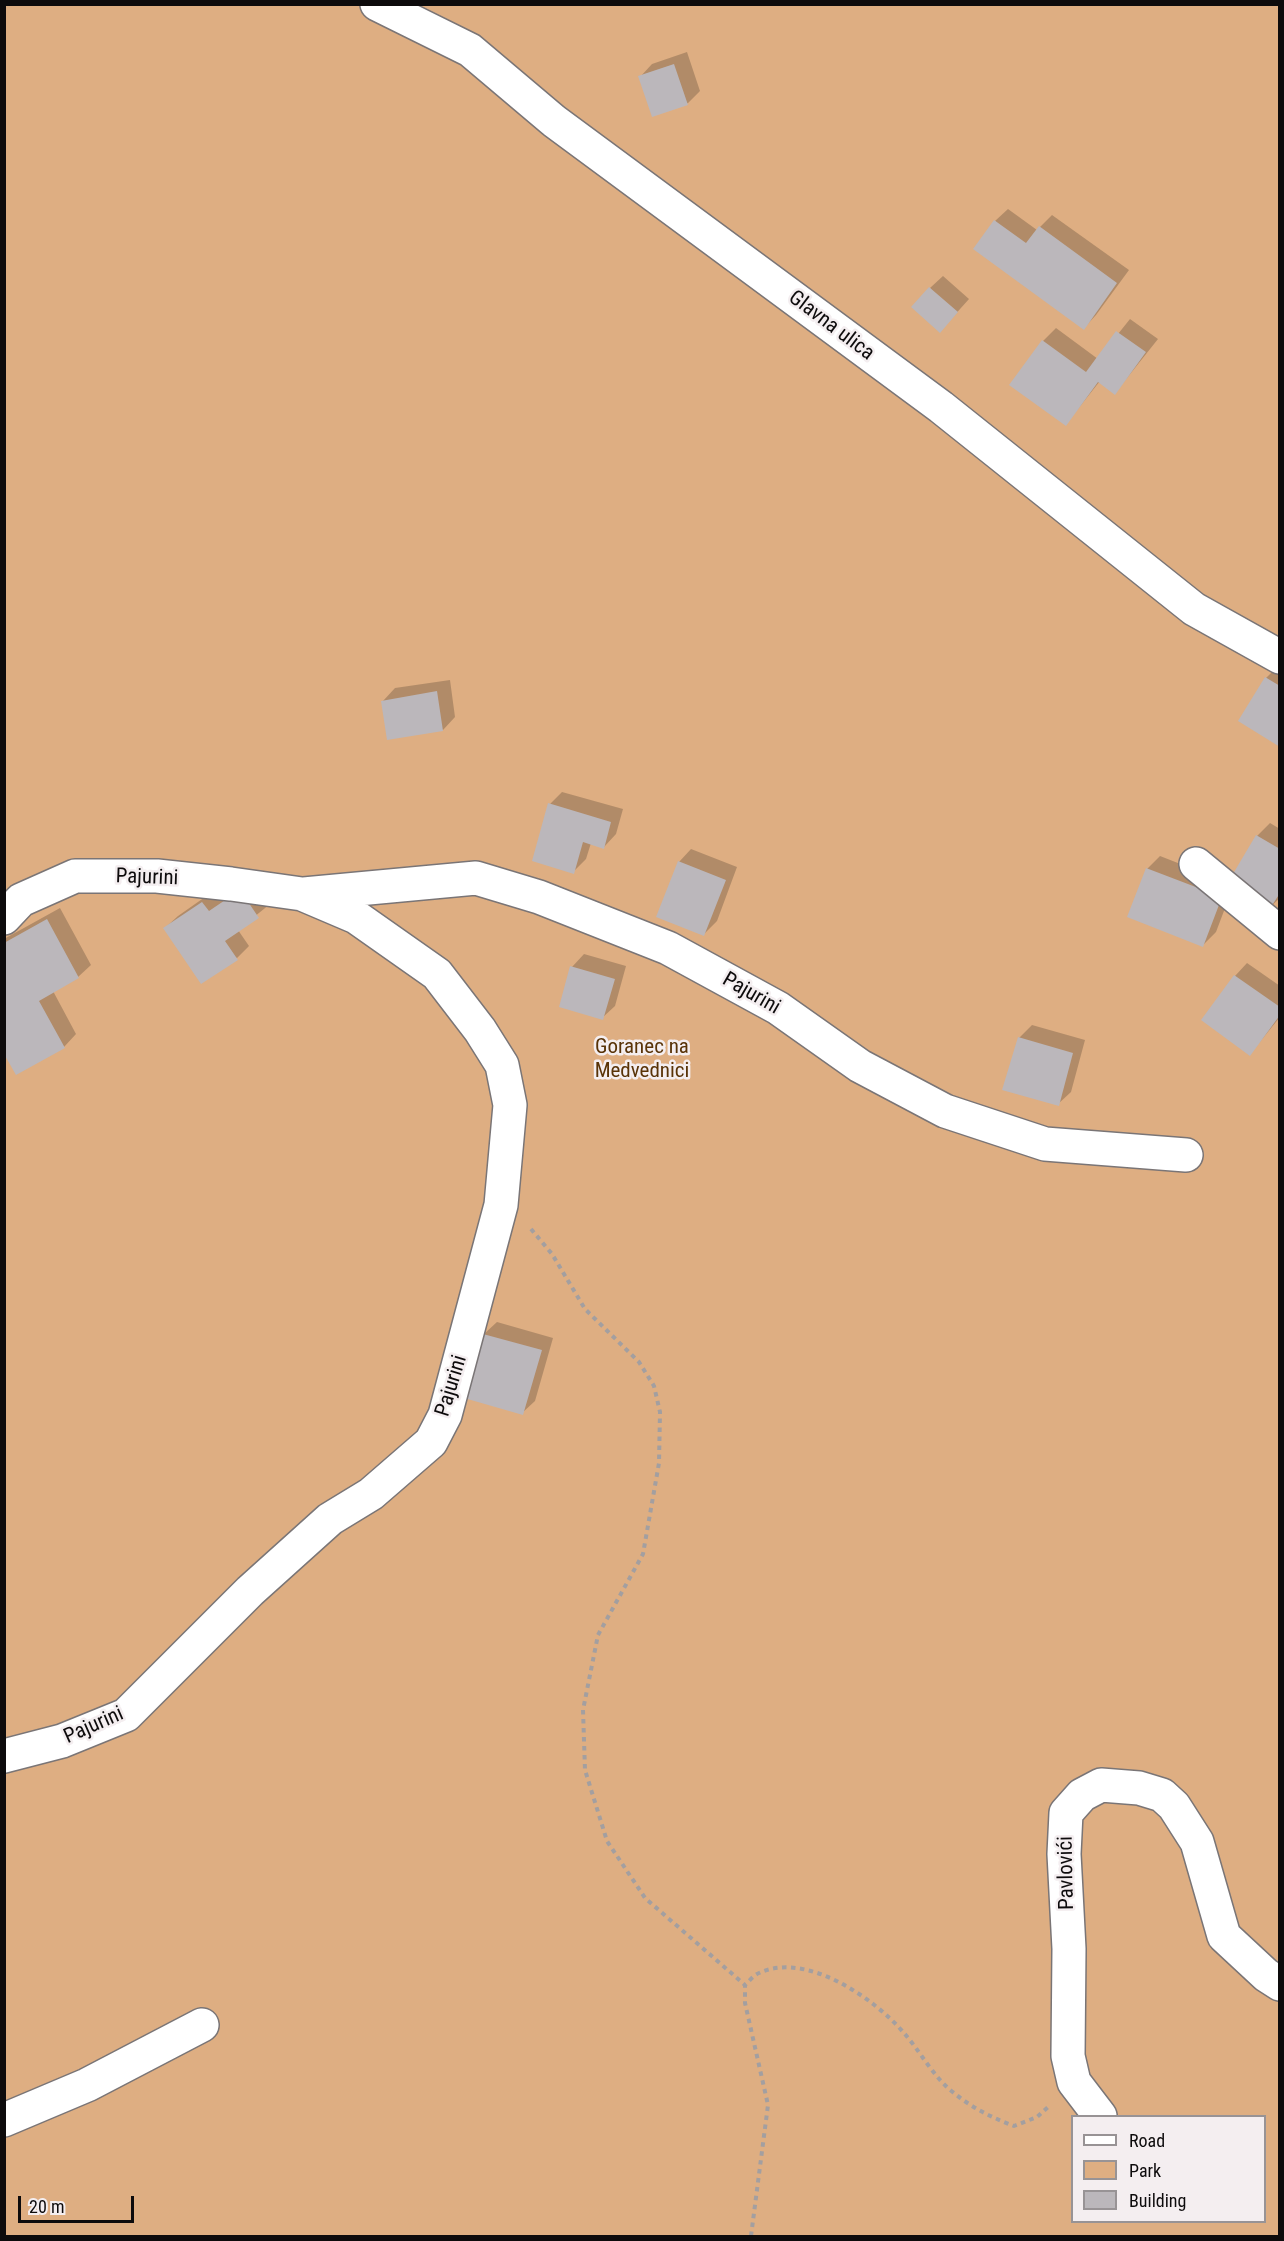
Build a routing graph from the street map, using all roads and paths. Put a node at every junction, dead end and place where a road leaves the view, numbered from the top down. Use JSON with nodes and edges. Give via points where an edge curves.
{"nodes":[{"id":1,"x":377,"y":4,"type":"edge"},
{"id":2,"x":1280,"y":657,"type":"edge"},
{"id":3,"x":1196,"y":864,"type":"dead end"},
{"id":4,"x":302,"y":894,"type":"junction"},
{"id":5,"x":4,"y":918,"type":"edge"},
{"id":6,"x":1280,"y":933,"type":"edge"},
{"id":7,"x":1186,"y":1155,"type":"dead end"},
{"id":8,"x":502,"y":1194,"type":"junction"},
{"id":9,"x":4,"y":1756,"type":"edge"},
{"id":10,"x":1280,"y":1984,"type":"edge"},
{"id":11,"x":745,"y":1985,"type":"junction"},
{"id":12,"x":202,"y":2025,"type":"dead end"},
{"id":13,"x":1074,"y":2082,"type":"junction"},
{"id":14,"x":1100,"y":2115,"type":"edge"},
{"id":15,"x":4,"y":2120,"type":"edge"},
{"id":16,"x":751,"y":2236,"type":"edge"}],
"edges":[{"from":1,"to":2,"type":"street","name":"Glavna ulica","via":[[470,50],[554,121],[940,407],[1194,609]]},
{"from":3,"to":6,"type":"street"},
{"from":4,"to":5,"type":"street","name":"Pajurini","via":[[157,876],[75,876],[21,900]]},
{"from":4,"to":7,"type":"street","name":"Pajurini","via":[[476,878],[539,897],[668,948],[778,1008],[860,1066],[945,1111],[1045,1144]]},
{"from":4,"to":8,"type":"street","name":"Pajurini","via":[[356,917],[437,974],[480,1030],[502,1065],[510,1105]]},
{"from":8,"to":9,"type":"street","name":"Pajurini","via":[[445,1415],[431,1442],[371,1494],[330,1519],[267,1575],[126,1715],[62,1741]]},
{"from":8,"to":11,"type":"path","via":[[552,1254],[585,1309],[639,1362],[654,1386],[660,1412],[659,1462],[643,1554],[598,1635],[583,1710],[585,1770],[597,1810],[607,1841],[645,1898]]},
{"from":10,"to":13,"type":"street","name":"Pavlovići","via":[[1224,1936],[1197,1842],[1174,1806],[1162,1795],[1138,1788],[1101,1785],[1082,1795],[1066,1814],[1068,2056]]},
{"from":11,"to":13,"type":"path","via":[[758,1973],[784,1967],[822,1973],[864,1997],[902,2031],[952,2092],[1014,2126],[1036,2117]]},
{"from":11,"to":16,"type":"path","via":[[745,2003],[768,2104]]},
{"from":12,"to":15,"type":"street","via":[[87,2085]]},
{"from":13,"to":14,"type":"street","name":"Pavlovići"}]}
